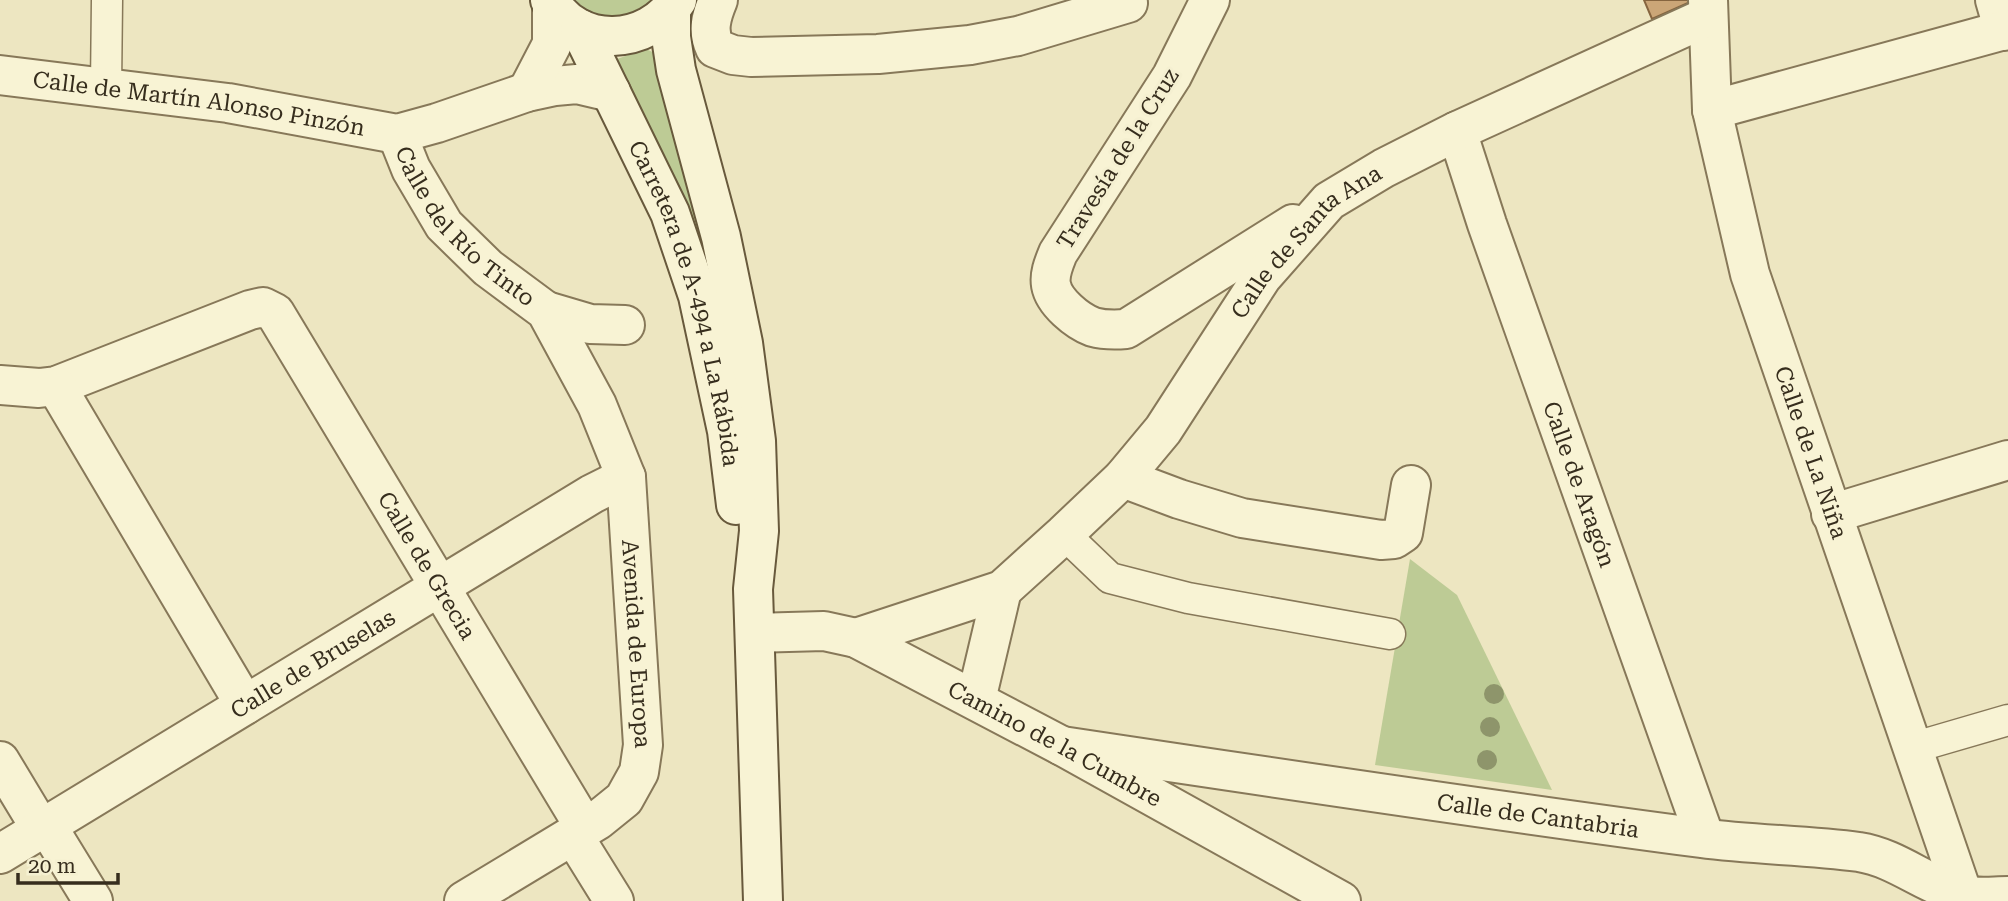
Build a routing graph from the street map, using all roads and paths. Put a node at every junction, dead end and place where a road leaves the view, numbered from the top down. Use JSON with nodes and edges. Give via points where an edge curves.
{"nodes":[{"id":1,"x":107,"y":0,"type":"edge"},
{"id":2,"x":718,"y":0,"type":"edge"},
{"id":3,"x":1210,"y":0,"type":"edge"},
{"id":4,"x":551,"y":2,"type":"edge"},
{"id":5,"x":1128,"y":3,"type":"dead end"},
{"id":6,"x":674,"y":5,"type":"edge"},
{"id":7,"x":1708,"y":8,"type":"edge"},
{"id":8,"x":2002,"y":20,"type":"edge"},
{"id":9,"x":597,"y":41,"type":"junction"},
{"id":10,"x":0,"y":75,"type":"edge"},
{"id":11,"x":106,"y":87,"type":"junction"},
{"id":12,"x":541,"y":89,"type":"junction"},
{"id":13,"x":611,"y":92,"type":"junction"},
{"id":14,"x":1712,"y":110,"type":"junction"},
{"id":15,"x":1457,"y":131,"type":"junction"},
{"id":16,"x":397,"y":134,"type":"junction"},
{"id":17,"x":1329,"y":201,"type":"junction"},
{"id":18,"x":546,"y":311,"type":"junction"},
{"id":19,"x":625,"y":326,"type":"dead end"},
{"id":20,"x":0,"y":386,"type":"edge"},
{"id":21,"x":56,"y":386,"type":"junction"},
{"id":22,"x":2008,"y":460,"type":"edge"},
{"id":23,"x":626,"y":477,"type":"junction"},
{"id":24,"x":1123,"y":478,"type":"junction"},
{"id":25,"x":1411,"y":485,"type":"dead end"},
{"id":26,"x":1831,"y":514,"type":"junction"},
{"id":27,"x":1064,"y":534,"type":"junction"},
{"id":28,"x":441,"y":586,"type":"junction"},
{"id":29,"x":753,"y":589,"type":"junction"},
{"id":30,"x":1002,"y":590,"type":"junction"},
{"id":31,"x":755,"y":633,"type":"junction"},
{"id":32,"x":1390,"y":634,"type":"dead end"},
{"id":33,"x":856,"y":638,"type":"junction"},
{"id":34,"x":976,"y":700,"type":"junction"},
{"id":35,"x":245,"y":705,"type":"junction"},
{"id":36,"x":2008,"y":720,"type":"edge"},
{"id":37,"x":1062,"y":746,"type":"junction"},
{"id":38,"x":1912,"y":748,"type":"junction"},
{"id":39,"x":0,"y":761,"type":"edge"},
{"id":40,"x":44,"y":828,"type":"junction"},
{"id":41,"x":579,"y":831,"type":"junction"},
{"id":42,"x":1705,"y":838,"type":"junction"},
{"id":43,"x":0,"y":854,"type":"edge"},
{"id":44,"x":1963,"y":895,"type":"junction"},
{"id":45,"x":2008,"y":896,"type":"edge"},
{"id":46,"x":93,"y":901,"type":"edge"},
{"id":47,"x":464,"y":901,"type":"edge"},
{"id":48,"x":614,"y":901,"type":"edge"},
{"id":49,"x":763,"y":901,"type":"edge"},
{"id":50,"x":1341,"y":901,"type":"edge"}],
"edges":[{"from":1,"to":11,"type":"street"},
{"from":2,"to":5,"type":"street","via":[[711,16],[715,48],[733,55],[771,57],[970,45],[1018,36]]},
{"from":3,"to":17,"type":"street","name":"Travesía de la Cruz","via":[[1172,76],[1058,253],[1051,286],[1059,301],[1091,326],[1126,329]]},
{"from":4,"to":9,"type":"street","via":[[564,18]]},
{"from":4,"to":12,"type":"street","via":[[552,44]]},
{"from":6,"to":9,"type":"street","via":[[639,33]]},
{"from":6,"to":29,"type":"street","name":"Carretera de A-494 a La Rábida","via":[[671,37],[676,70],[721,237],[750,392],[759,531]]},
{"from":7,"to":14,"type":"street","name":"Calle de La Niña"},
{"from":7,"to":15,"type":"street","name":"Calle de Santa Ana"},
{"from":8,"to":14,"type":"street"},
{"from":9,"to":12,"type":"street"},
{"from":9,"to":13,"type":"street","name":"Carretera de A-494 a La Rábida"},
{"from":10,"to":11,"type":"street","name":"Calle de Martín Alonso Pinzón"},
{"from":11,"to":16,"type":"street","name":"Calle de Martín Alonso Pinzón","via":[[228,103]]},
{"from":12,"to":13,"type":"street","via":[[577,84]]},
{"from":12,"to":16,"type":"street"},
{"from":13,"to":29,"type":"street","name":"Carretera de A-494 a La Rábida","via":[[670,213],[698,296],[727,431],[740,532]]},
{"from":14,"to":26,"type":"street","name":"Calle de La Niña","via":[[1750,274]]},
{"from":15,"to":17,"type":"street","name":"Calle de Santa Ana"},
{"from":15,"to":42,"type":"street","name":"Calle de Aragón"},
{"from":16,"to":18,"type":"street","name":"Calle del Río Tinto","via":[[411,169],[444,225],[488,268]]},
{"from":17,"to":24,"type":"street","name":"Calle de Santa Ana","via":[[1262,277],[1163,430]]},
{"from":18,"to":19,"type":"street","name":"Calle del Río Tinto","via":[[590,324]]},
{"from":18,"to":23,"type":"street","name":"Avenida de Europa","via":[[597,405]]},
{"from":20,"to":21,"type":"street"},
{"from":21,"to":28,"type":"street","name":"Calle de Grecia","via":[[250,310],[263,307],[275,313]]},
{"from":21,"to":35,"type":"street"},
{"from":22,"to":26,"type":"street"},
{"from":23,"to":28,"type":"street","name":"Calle de Bruselas"},
{"from":23,"to":41,"type":"street","name":"Avenida de Europa","via":[[643,745],[639,772],[624,799]]},
{"from":24,"to":25,"type":"street","via":[[1242,518],[1381,540],[1403,533]]},
{"from":24,"to":27,"type":"street","name":"Calle de Santa Ana"},
{"from":26,"to":38,"type":"street","name":"Calle de La Niña"},
{"from":27,"to":30,"type":"street","name":"Calle de Santa Ana"},
{"from":27,"to":32,"type":"street","via":[[1110,578],[1188,598]]},
{"from":28,"to":35,"type":"street","name":"Calle de Bruselas"},
{"from":28,"to":41,"type":"street","name":"Calle de Grecia"},
{"from":29,"to":31,"type":"street","name":"Carretera de A-494 a La Rábida"},
{"from":30,"to":33,"type":"street","name":"Calle de Santa Ana"},
{"from":30,"to":34,"type":"street"},
{"from":31,"to":33,"type":"street","name":"Camino de la Cumbre","via":[[824,631]]},
{"from":31,"to":49,"type":"street","name":"Carretera de A-494 a La Rábida"},
{"from":33,"to":34,"type":"street","name":"Camino de la Cumbre"},
{"from":34,"to":37,"type":"street","name":"Camino de la Cumbre"},
{"from":35,"to":40,"type":"street","name":"Calle de Bruselas"},
{"from":36,"to":38,"type":"street"},
{"from":37,"to":42,"type":"street","name":"Calle de Cantabria"},
{"from":37,"to":50,"type":"street","name":"Camino de la Cumbre"},
{"from":38,"to":44,"type":"street","name":"Calle de La Niña"},
{"from":39,"to":40,"type":"street"},
{"from":40,"to":43,"type":"street","name":"Calle de Bruselas"},
{"from":40,"to":46,"type":"street"},
{"from":41,"to":47,"type":"street","name":"Avenida de Europa"},
{"from":41,"to":48,"type":"street","name":"Calle de Grecia"},
{"from":42,"to":44,"type":"street","name":"Calle de Cantabria","via":[[1876,855]]},
{"from":44,"to":45,"type":"street","name":"Calle de Cantabria"}]}
